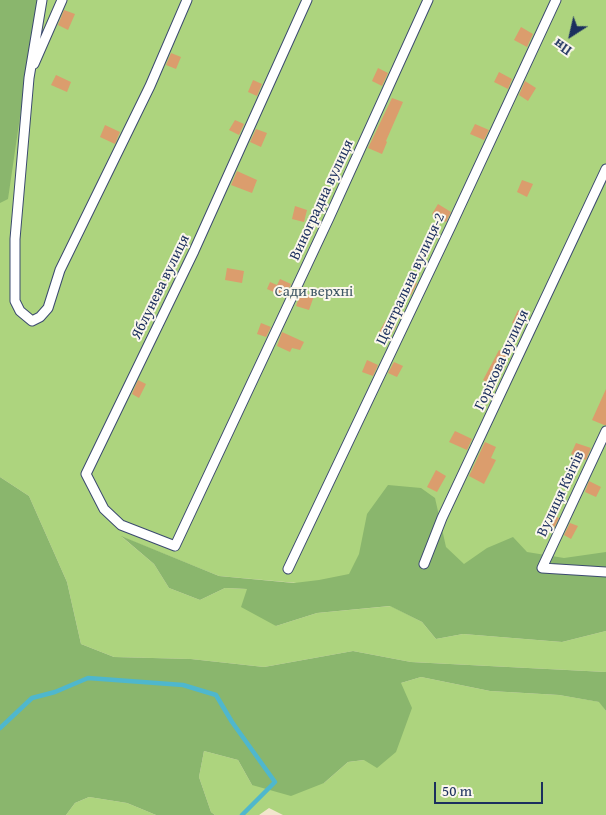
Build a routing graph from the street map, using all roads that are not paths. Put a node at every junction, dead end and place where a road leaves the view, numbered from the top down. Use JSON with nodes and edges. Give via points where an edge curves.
{"nodes":[{"id":1,"x":42,"y":0,"type":"edge"},
{"id":2,"x":62,"y":0,"type":"edge"},
{"id":3,"x":187,"y":0,"type":"edge"},
{"id":4,"x":307,"y":0,"type":"edge"},
{"id":5,"x":428,"y":0,"type":"edge"},
{"id":6,"x":556,"y":0,"type":"edge"},
{"id":7,"x":29,"y":78,"type":"junction"},
{"id":8,"x":606,"y":169,"type":"edge"},
{"id":9,"x":606,"y":431,"type":"edge"},
{"id":10,"x":175,"y":546,"type":"joint"},
{"id":11,"x":424,"y":564,"type":"dead end"},
{"id":12,"x":288,"y":569,"type":"dead end"},
{"id":13,"x":606,"y":572,"type":"edge"}],
"edges":[{"from":1,"to":7,"type":"lane"},
{"from":2,"to":7,"type":"lane"},
{"from":3,"to":7,"type":"lane","via":[[150,86],[60,270],[48,308],[32,321],[14,302],[15,239]]},
{"from":4,"to":10,"type":"lane","name":"Яблунева вулиця","via":[[194,250],[86,474],[104,508],[121,525]]},
{"from":5,"to":10,"type":"lane","name":"Виноградна вулиця"},
{"from":6,"to":12,"type":"lane","name":"Центральна вулиця-2"},
{"from":8,"to":11,"type":"lane","name":"Горіхова вулиця","via":[[442,518]]},
{"from":9,"to":13,"type":"lane","name":"Вулиця Квітів","via":[[542,568]]}]}
